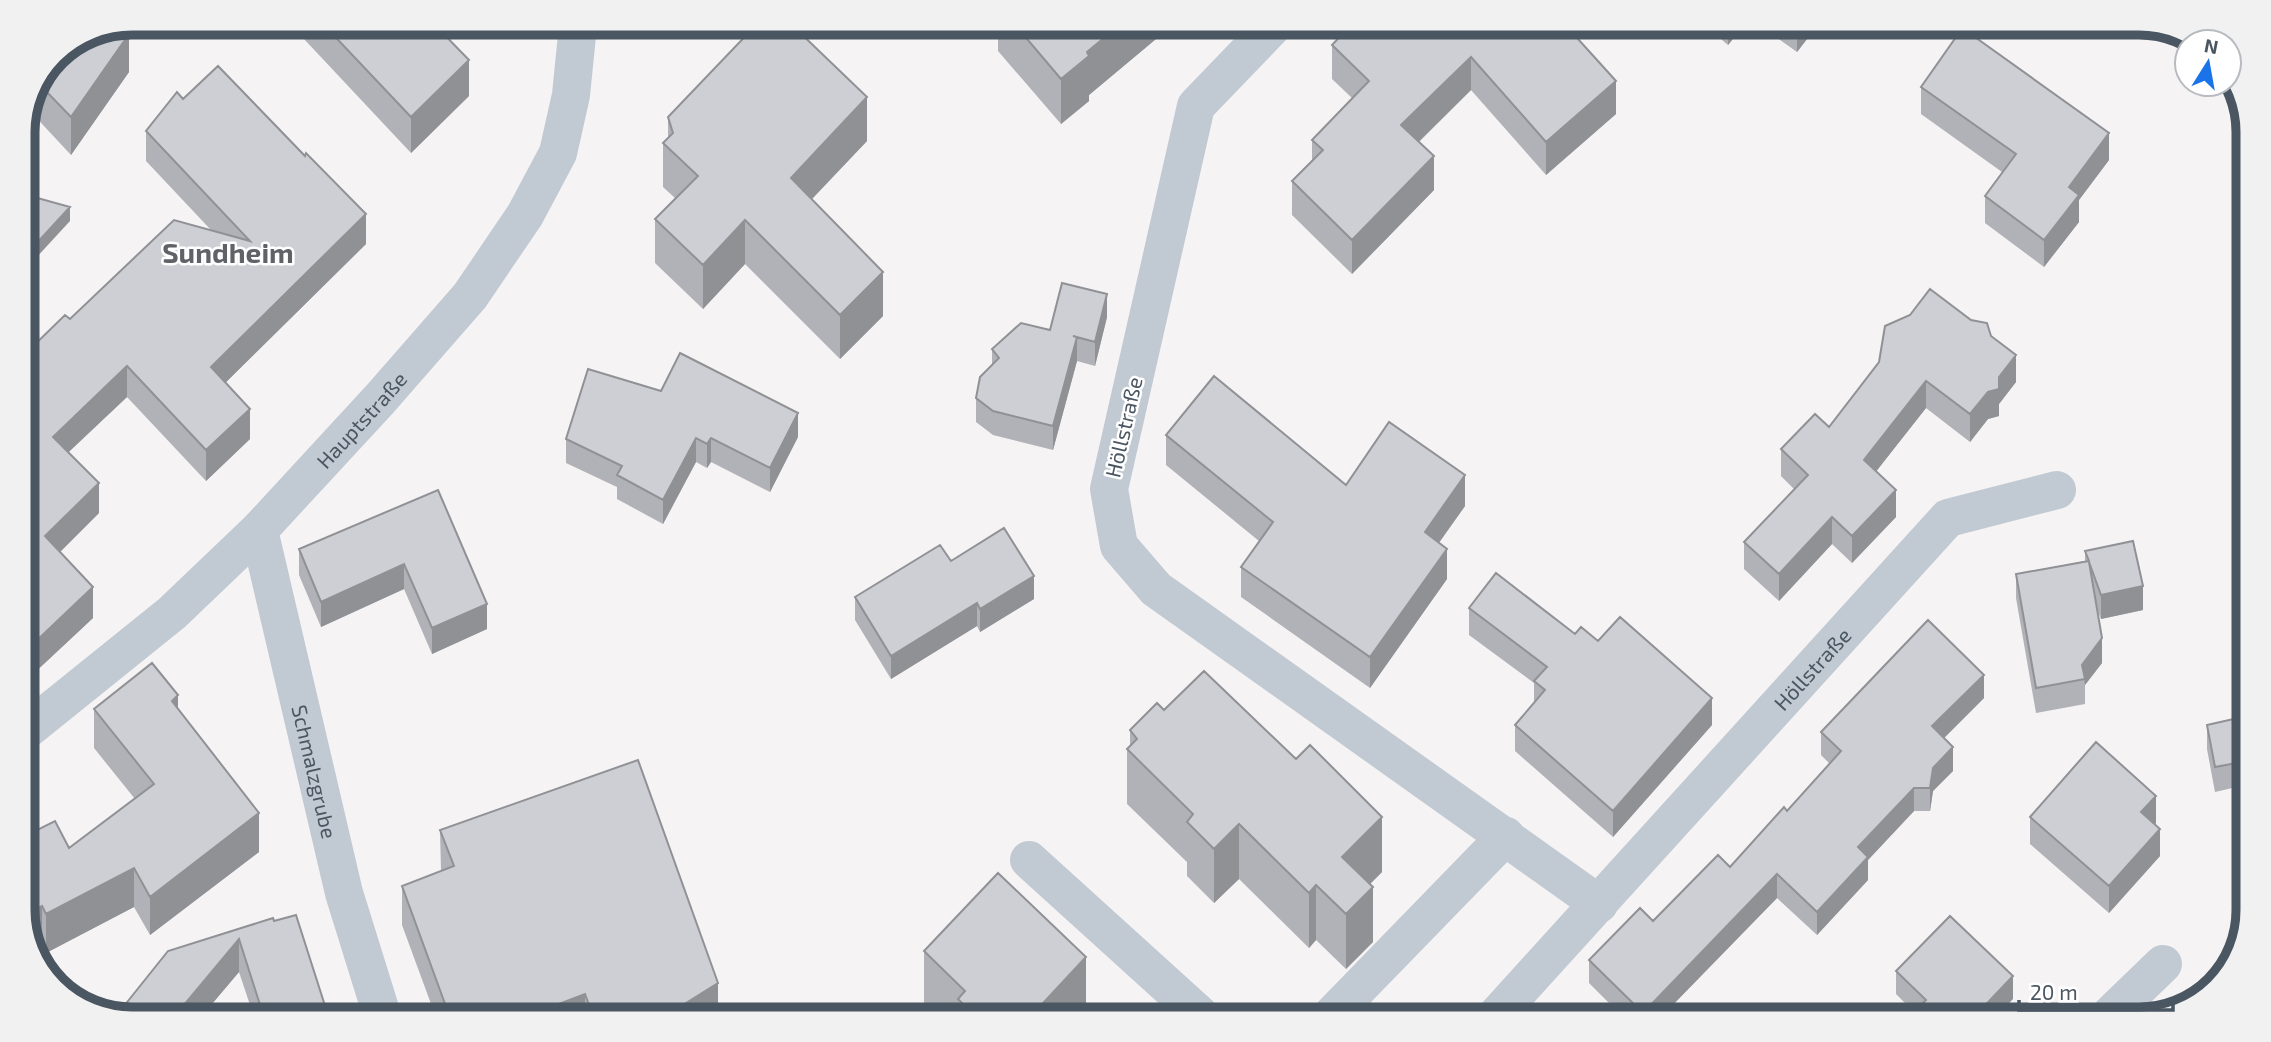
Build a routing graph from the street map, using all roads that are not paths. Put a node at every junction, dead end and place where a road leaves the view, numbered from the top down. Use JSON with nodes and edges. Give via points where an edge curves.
{"nodes":[{"id":1,"x":577,"y":35,"type":"edge"},
{"id":2,"x":1264,"y":35,"type":"edge"},
{"id":3,"x":2057,"y":490,"type":"dead end"},
{"id":4,"x":259,"y":530,"type":"junction"},
{"id":5,"x":35,"y":723,"type":"edge"},
{"id":6,"x":1506,"y":836,"type":"junction"},
{"id":7,"x":1029,"y":860,"type":"dead end"},
{"id":8,"x":1599,"y":904,"type":"junction"},
{"id":9,"x":2162,"y":964,"type":"dead end"},
{"id":10,"x":379,"y":1007,"type":"edge"},
{"id":11,"x":1191,"y":1007,"type":"edge"},
{"id":12,"x":1340,"y":1007,"type":"edge"},
{"id":13,"x":1504,"y":1007,"type":"edge"},
{"id":14,"x":2118,"y":1007,"type":"edge"}],
"edges":[{"from":1,"to":4,"type":"street","name":"Hauptstraße","via":[[558,153],[525,215],[470,296]]},
{"from":2,"to":6,"type":"street","name":"Höllstraße","via":[[1196,106],[1109,489],[1119,546],[1156,589]]},
{"from":3,"to":8,"type":"street","name":"Höllstraße","via":[[1948,517]]},
{"from":4,"to":5,"type":"street","name":"Hauptstraße","via":[[172,613]]},
{"from":4,"to":10,"type":"street","name":"Schmalzgrube","via":[[344,893]]},
{"from":6,"to":8,"type":"street","name":"Höllstraße"},
{"from":6,"to":12,"type":"street"},
{"from":7,"to":11,"type":"street"},
{"from":8,"to":13,"type":"street","name":"Höllstraße"},
{"from":9,"to":14,"type":"street"}]}
